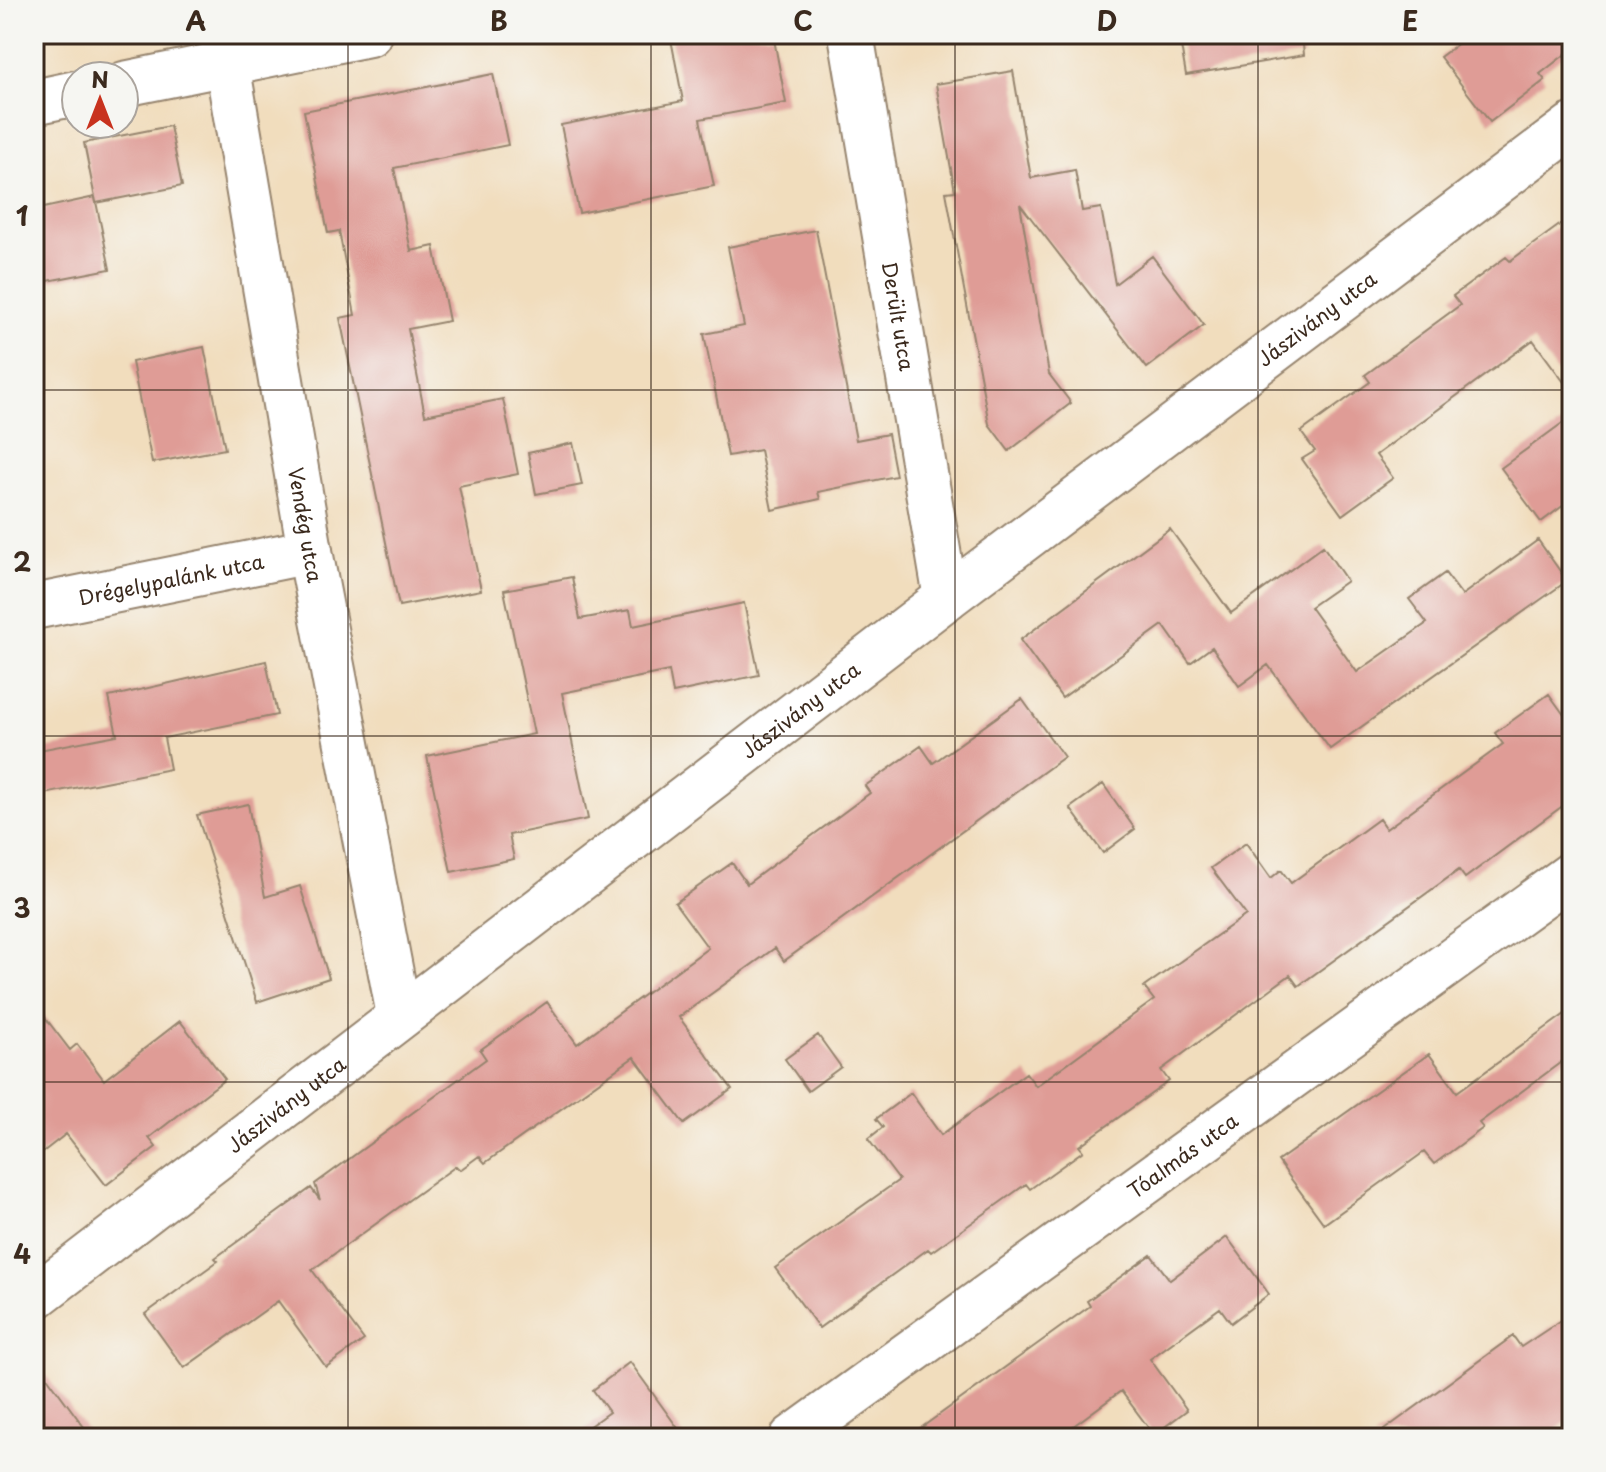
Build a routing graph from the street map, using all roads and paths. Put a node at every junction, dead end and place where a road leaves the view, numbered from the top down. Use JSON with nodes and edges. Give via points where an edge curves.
{"nodes":[{"id":1,"x":369,"y":34,"type":"edge"},
{"id":2,"x":851,"y":34,"type":"edge"},
{"id":3,"x":224,"y":48,"type":"edge"},
{"id":4,"x":140,"y":78,"type":"edge"},
{"id":5,"x":60,"y":96,"type":"edge"},
{"id":6,"x":34,"y":102,"type":"edge"},
{"id":7,"x":1572,"y":126,"type":"edge"},
{"id":8,"x":310,"y":551,"type":"junction"},
{"id":9,"x":946,"y":598,"type":"junction"},
{"id":10,"x":34,"y":607,"type":"edge"},
{"id":11,"x":1572,"y":874,"type":"edge"},
{"id":12,"x":399,"y":1015,"type":"junction"},
{"id":13,"x":34,"y":1298,"type":"edge"},
{"id":14,"x":792,"y":1438,"type":"edge"}],
"edges":[{"from":1,"to":3,"type":"street"},
{"from":2,"to":9,"type":"street","name":"Derült utca"},
{"from":3,"to":4,"type":"street"},
{"from":3,"to":8,"type":"street","name":"Vendég utca"},
{"from":5,"to":6,"type":"street"},
{"from":7,"to":9,"type":"street","name":"Jászivány utca"},
{"from":8,"to":10,"type":"street","name":"Drégelypalánk utca"},
{"from":8,"to":12,"type":"street","name":"Vendég utca"},
{"from":9,"to":12,"type":"street","name":"Jászivány utca"},
{"from":11,"to":14,"type":"street","name":"Tóalmás utca"},
{"from":12,"to":13,"type":"street","name":"Jászivány utca"}]}
